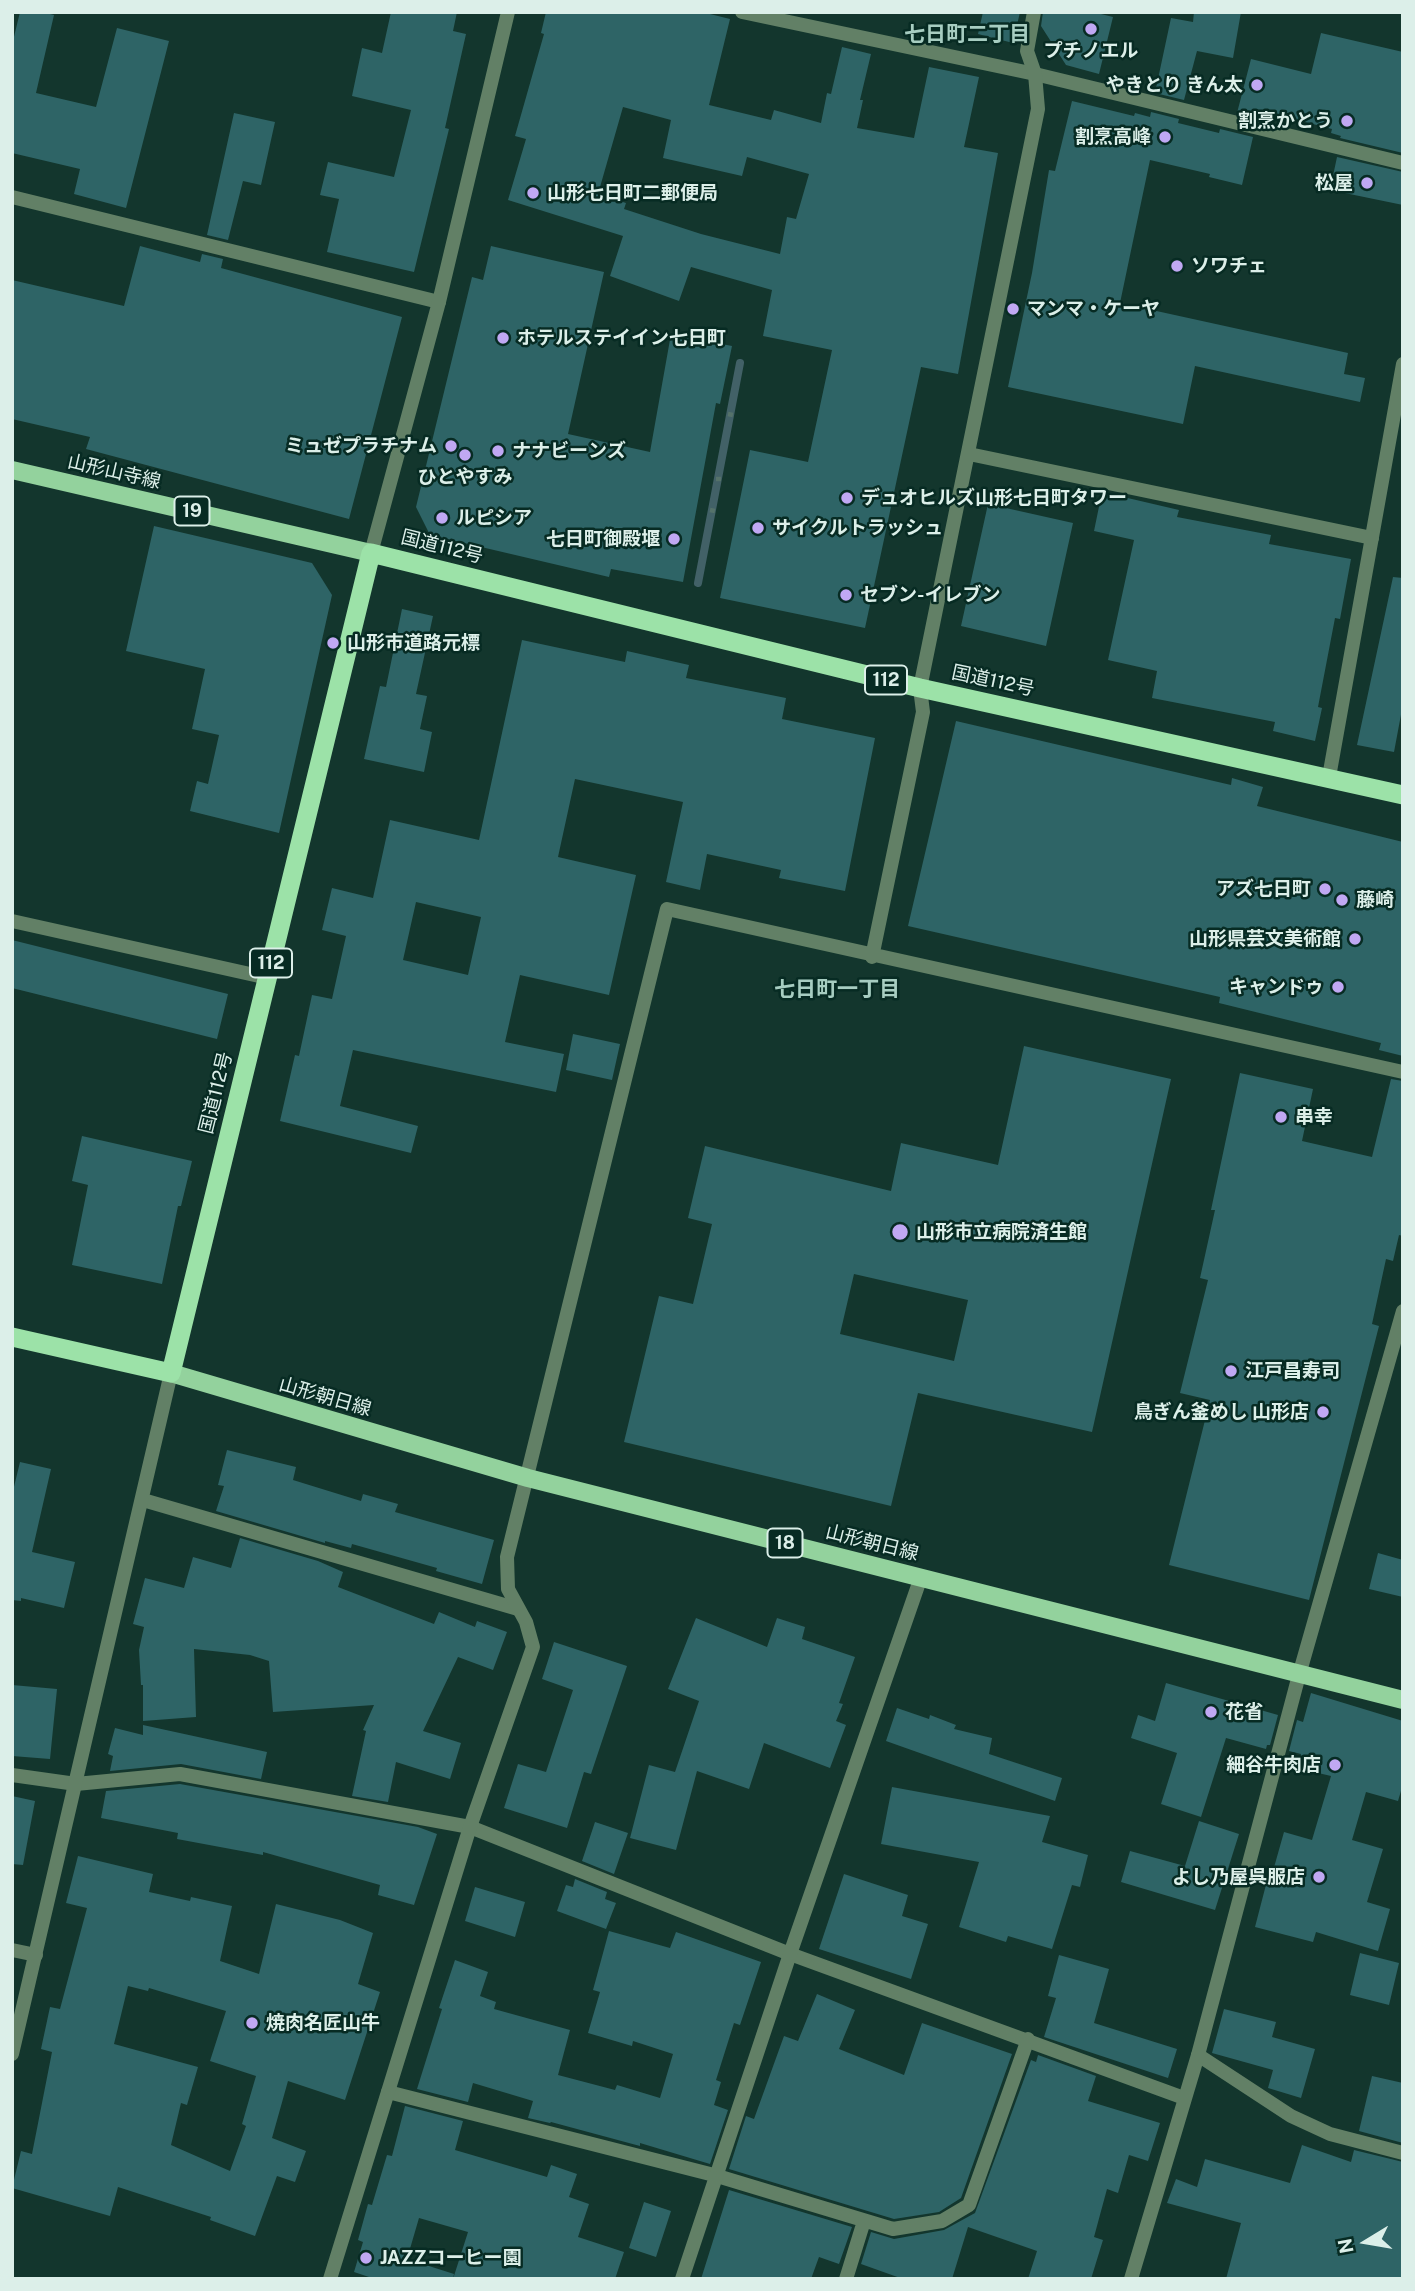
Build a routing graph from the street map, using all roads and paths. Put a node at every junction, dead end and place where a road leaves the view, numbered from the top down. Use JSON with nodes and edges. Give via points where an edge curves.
{"nodes":[{"id":1,"x":508,"y":12,"type":"edge"},
{"id":2,"x":742,"y":12,"type":"edge"},
{"id":3,"x":1034,"y":12,"type":"edge"},
{"id":4,"x":1034,"y":74,"type":"junction"},
{"id":5,"x":1403,"y":163,"type":"edge"},
{"id":6,"x":12,"y":197,"type":"edge"},
{"id":7,"x":439,"y":302,"type":"junction"},
{"id":8,"x":1403,"y":365,"type":"edge"},
{"id":9,"x":969,"y":454,"type":"junction"},
{"id":10,"x":12,"y":470,"type":"edge"},
{"id":11,"x":1371,"y":538,"type":"junction"},
{"id":12,"x":371,"y":553,"type":"junction"},
{"id":13,"x":920,"y":688,"type":"junction"},
{"id":14,"x":1329,"y":777,"type":"junction"},
{"id":15,"x":1403,"y":795,"type":"edge"},
{"id":16,"x":12,"y":920,"type":"edge"},
{"id":17,"x":872,"y":957,"type":"junction"},
{"id":18,"x":268,"y":978,"type":"junction"},
{"id":19,"x":1403,"y":1072,"type":"edge"},
{"id":20,"x":1403,"y":1311,"type":"edge"},
{"id":21,"x":12,"y":1337,"type":"edge"},
{"id":22,"x":172,"y":1374,"type":"junction"},
{"id":23,"x":528,"y":1478,"type":"junction"},
{"id":24,"x":143,"y":1500,"type":"junction"},
{"id":25,"x":921,"y":1577,"type":"junction"},
{"id":26,"x":518,"y":1609,"type":"junction"},
{"id":27,"x":1300,"y":1675,"type":"junction"},
{"id":28,"x":1403,"y":1700,"type":"edge"},
{"id":29,"x":12,"y":1775,"type":"edge"},
{"id":30,"x":76,"y":1784,"type":"junction"},
{"id":31,"x":470,"y":1827,"type":"junction"},
{"id":32,"x":12,"y":1950,"type":"edge"},
{"id":33,"x":790,"y":1954,"type":"junction"},
{"id":34,"x":36,"y":1955,"type":"junction"},
{"id":35,"x":1028,"y":2039,"type":"junction"},
{"id":36,"x":12,"y":2054,"type":"edge"},
{"id":37,"x":1198,"y":2055,"type":"junction"},
{"id":38,"x":388,"y":2092,"type":"junction"},
{"id":39,"x":1184,"y":2098,"type":"junction"},
{"id":40,"x":1403,"y":2153,"type":"edge"},
{"id":41,"x":715,"y":2175,"type":"junction"},
{"id":42,"x":864,"y":2221,"type":"junction"},
{"id":43,"x":330,"y":2279,"type":"edge"},
{"id":44,"x":682,"y":2279,"type":"edge"},
{"id":45,"x":846,"y":2279,"type":"edge"},
{"id":46,"x":1131,"y":2279,"type":"edge"}],
"edges":[{"from":1,"to":7,"type":"street"},
{"from":2,"to":4,"type":"street"},
{"from":3,"to":4,"type":"street","via":[[1027,51]]},
{"from":4,"to":5,"type":"street"},
{"from":4,"to":9,"type":"street","via":[[1038,109]]},
{"from":6,"to":7,"type":"street"},
{"from":7,"to":12,"type":"street"},
{"from":8,"to":11,"type":"street"},
{"from":9,"to":11,"type":"street"},
{"from":9,"to":13,"type":"street"},
{"from":10,"to":12,"type":"main road","name":"山形山寺線","number":"19"},
{"from":11,"to":14,"type":"street"},
{"from":12,"to":13,"type":"highway","name":"国道112号","number":"112"},
{"from":12,"to":18,"type":"highway","name":"国道112号","number":"112"},
{"from":13,"to":14,"type":"highway","name":"国道112号","number":"112"},
{"from":13,"to":17,"type":"street","via":[[923,712]]},
{"from":14,"to":15,"type":"highway","name":"国道112号","number":"112"},
{"from":16,"to":18,"type":"street"},
{"from":17,"to":19,"type":"street"},
{"from":17,"to":23,"type":"street","via":[[667,909]]},
{"from":18,"to":22,"type":"highway","name":"国道112号","number":"112"},
{"from":20,"to":27,"type":"street"},
{"from":21,"to":22,"type":"highway"},
{"from":22,"to":23,"type":"main road","name":"山形朝日線","number":"18"},
{"from":22,"to":24,"type":"street"},
{"from":23,"to":25,"type":"main road","name":"山形朝日線","number":"18"},
{"from":23,"to":26,"type":"street","via":[[507,1557],[508,1589]]},
{"from":24,"to":26,"type":"street"},
{"from":24,"to":30,"type":"street"},
{"from":25,"to":27,"type":"main road","name":"山形朝日線","number":"18"},
{"from":25,"to":33,"type":"street"},
{"from":26,"to":31,"type":"street","via":[[533,1647]]},
{"from":27,"to":28,"type":"main road","name":"山形朝日線","number":"18"},
{"from":27,"to":37,"type":"street"},
{"from":29,"to":30,"type":"street"},
{"from":30,"to":31,"type":"street","via":[[180,1774]]},
{"from":30,"to":34,"type":"street"},
{"from":31,"to":33,"type":"street"},
{"from":31,"to":38,"type":"street"},
{"from":32,"to":34,"type":"street"},
{"from":33,"to":35,"type":"street"},
{"from":33,"to":41,"type":"street"},
{"from":34,"to":36,"type":"street"},
{"from":35,"to":39,"type":"street"},
{"from":35,"to":42,"type":"street","via":[[970,2205],[942,2221],[893,2229]]},
{"from":37,"to":39,"type":"street"},
{"from":37,"to":40,"type":"street","via":[[1290,2116],[1330,2134]]},
{"from":38,"to":41,"type":"street"},
{"from":38,"to":43,"type":"street"},
{"from":39,"to":46,"type":"street"},
{"from":41,"to":42,"type":"street"},
{"from":41,"to":44,"type":"street"},
{"from":42,"to":45,"type":"street"}]}
